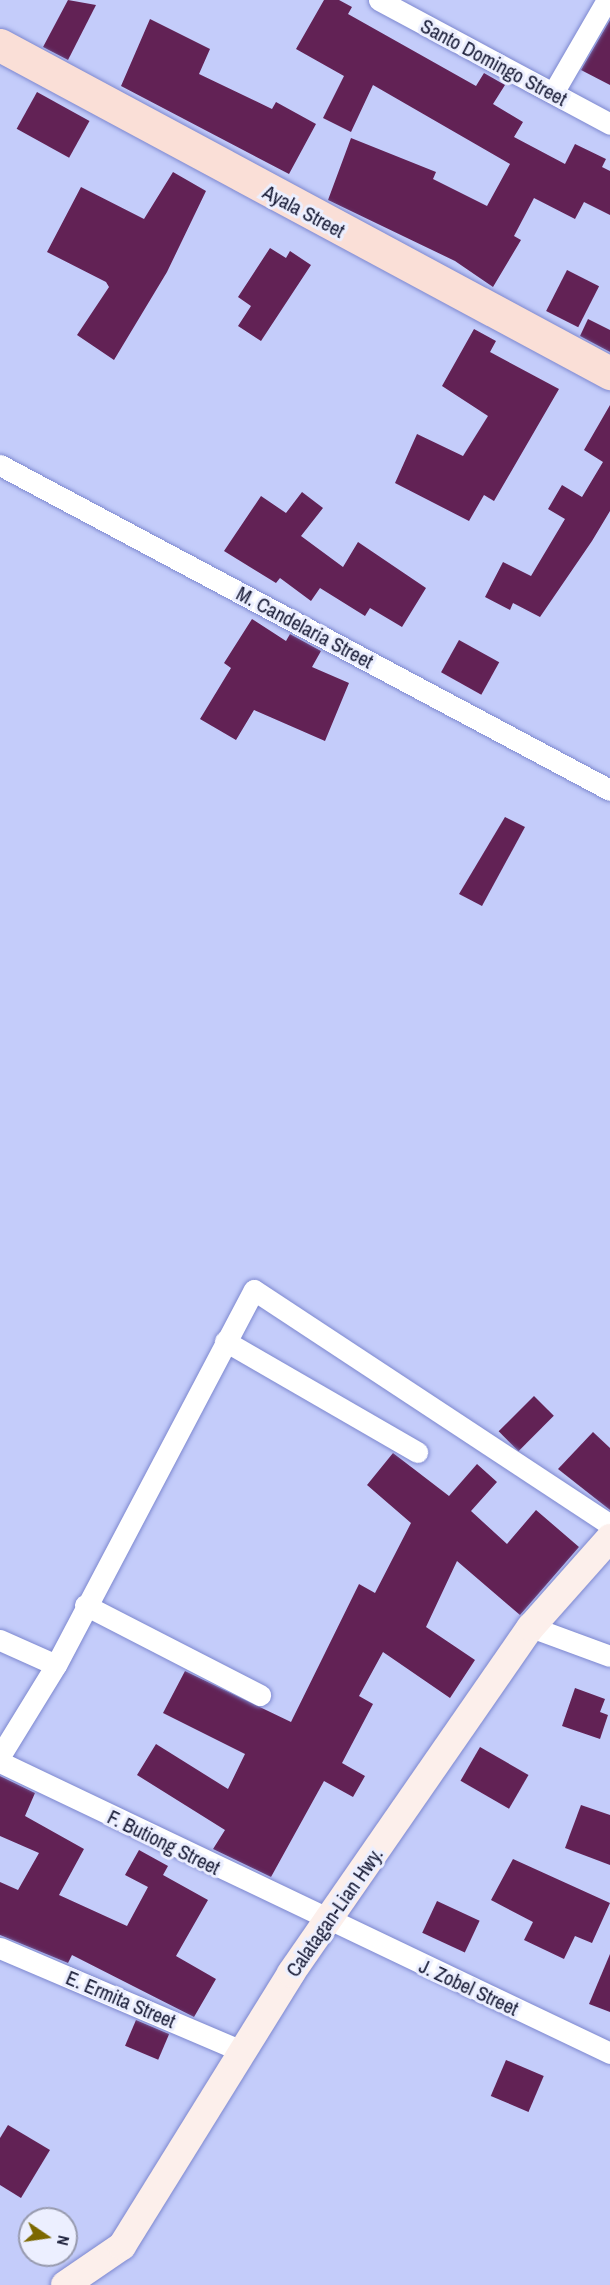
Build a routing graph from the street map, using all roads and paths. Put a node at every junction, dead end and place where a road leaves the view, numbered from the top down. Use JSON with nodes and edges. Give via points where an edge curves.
{"nodes":[{"id":1,"x":379,"y":0,"type":"edge"},
{"id":2,"x":607,"y":0,"type":"edge"},
{"id":3,"x":0,"y":45,"type":"edge"},
{"id":4,"x":553,"y":93,"type":"junction"},
{"id":5,"x":610,"y":124,"type":"edge"},
{"id":6,"x":610,"y":373,"type":"edge"},
{"id":7,"x":0,"y":465,"type":"edge"},
{"id":8,"x":610,"y":790,"type":"edge"},
{"id":9,"x":225,"y":1341,"type":"junction"},
{"id":10,"x":417,"y":1452,"type":"dead end"},
{"id":11,"x":610,"y":1525,"type":"edge"},
{"id":12,"x":610,"y":1538,"type":"edge"},
{"id":13,"x":85,"y":1605,"type":"junction"},
{"id":14,"x":531,"y":1627,"type":"junction"},
{"id":15,"x":0,"y":1640,"type":"edge"},
{"id":16,"x":610,"y":1656,"type":"edge"},
{"id":17,"x":56,"y":1665,"type":"junction"},
{"id":18,"x":260,"y":1695,"type":"dead end"},
{"id":19,"x":0,"y":1756,"type":"edge"},
{"id":20,"x":0,"y":1762,"type":"edge"},
{"id":21,"x":328,"y":1922,"type":"junction"},
{"id":22,"x":0,"y":1948,"type":"edge"},
{"id":23,"x":242,"y":2051,"type":"junction"},
{"id":24,"x":610,"y":2053,"type":"edge"},
{"id":25,"x":65,"y":2285,"type":"edge"}],
"edges":[{"from":1,"to":4,"type":"street","name":"Santo Domingo Street"},
{"from":2,"to":4,"type":"street"},
{"from":3,"to":6,"type":"main road","name":"Ayala Street"},
{"from":4,"to":5,"type":"street","name":"Santo Domingo Street"},
{"from":7,"to":8,"type":"street","name":"M. Candelaria Street"},
{"from":9,"to":10,"type":"street"},
{"from":9,"to":11,"type":"street","via":[[254,1290]]},
{"from":9,"to":13,"type":"street"},
{"from":12,"to":14,"type":"main road","name":"Calatagan-Lian Hwy."},
{"from":13,"to":17,"type":"street"},
{"from":13,"to":18,"type":"street"},
{"from":14,"to":16,"type":"street"},
{"from":14,"to":21,"type":"main road","name":"Calatagan-Lian Hwy."},
{"from":15,"to":17,"type":"street"},
{"from":17,"to":19,"type":"street"},
{"from":20,"to":21,"type":"street","name":"F. Butiong Street"},
{"from":21,"to":23,"type":"main road","name":"Calatagan-Lian Hwy."},
{"from":21,"to":24,"type":"street","name":"J. Zobel Street"},
{"from":22,"to":23,"type":"street","name":"E. Ermita Street"},
{"from":23,"to":25,"type":"main road","name":"Calatagan-Lian Hwy.","via":[[122,2246]]}]}
